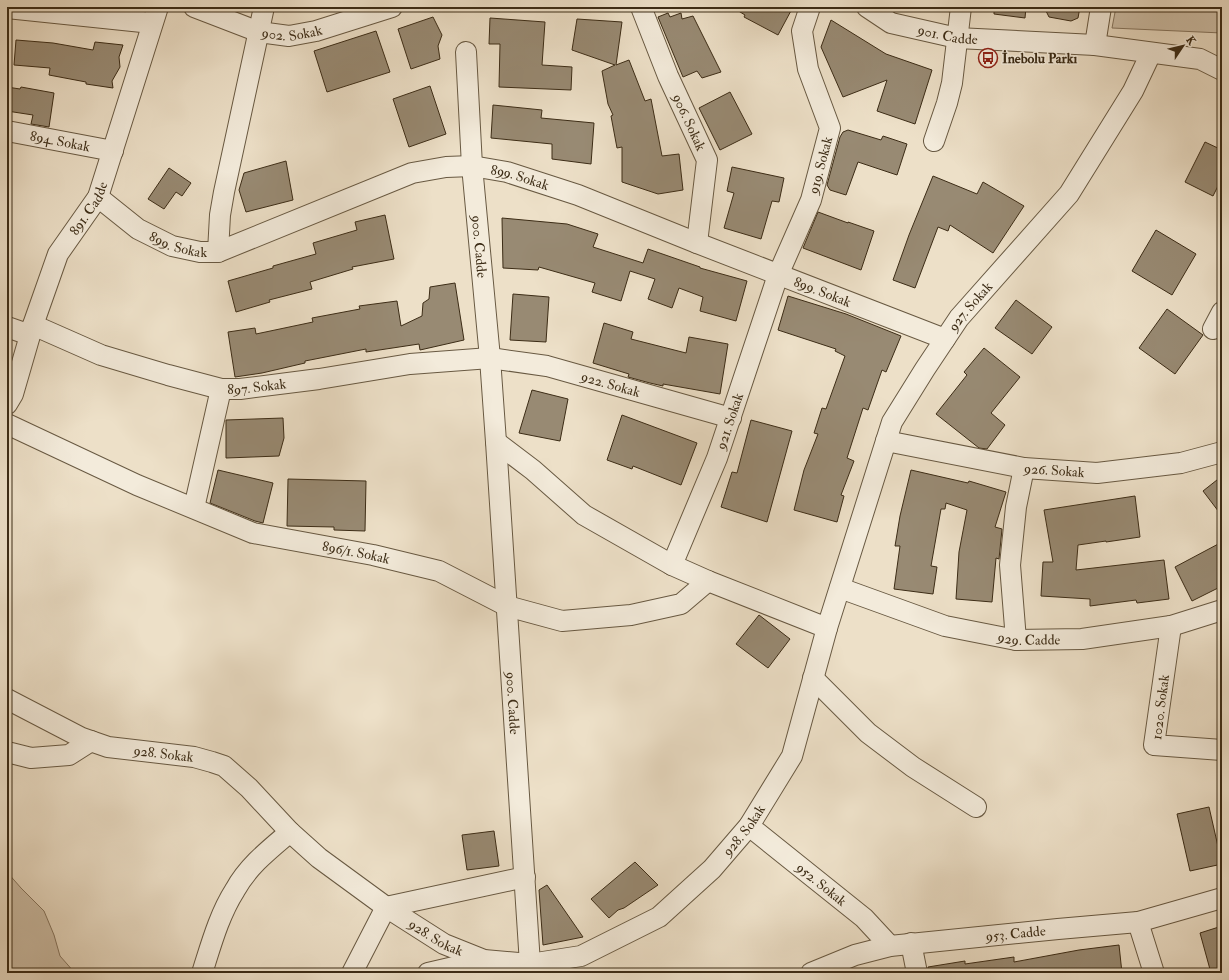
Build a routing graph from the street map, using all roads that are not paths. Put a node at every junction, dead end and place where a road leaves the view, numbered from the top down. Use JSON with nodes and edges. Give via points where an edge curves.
{"nodes":[{"id":1,"x":194,"y":7,"type":"edge"},
{"id":2,"x":264,"y":7,"type":"edge"},
{"id":3,"x":392,"y":7,"type":"edge"},
{"id":4,"x":641,"y":7,"type":"edge"},
{"id":5,"x":810,"y":7,"type":"edge"},
{"id":6,"x":867,"y":7,"type":"edge"},
{"id":7,"x":961,"y":7,"type":"edge"},
{"id":8,"x":1101,"y":7,"type":"edge"},
{"id":9,"x":7,"y":8,"type":"edge"},
{"id":10,"x":155,"y":15,"type":"edge"},
{"id":11,"x":259,"y":32,"type":"junction"},
{"id":12,"x":957,"y":38,"type":"junction"},
{"id":13,"x":1095,"y":45,"type":"junction"},
{"id":14,"x":466,"y":52,"type":"dead end"},
{"id":15,"x":1151,"y":53,"type":"junction"},
{"id":16,"x":1222,"y":70,"type":"edge"},
{"id":17,"x":7,"y":131,"type":"edge"},
{"id":18,"x":934,"y":141,"type":"dead end"},
{"id":19,"x":113,"y":151,"type":"junction"},
{"id":20,"x":472,"y":166,"type":"junction"},
{"id":21,"x":98,"y":197,"type":"junction"},
{"id":22,"x":697,"y":243,"type":"junction"},
{"id":23,"x":218,"y":252,"type":"junction"},
{"id":24,"x":778,"y":275,"type":"junction"},
{"id":25,"x":7,"y":327,"type":"edge"},
{"id":26,"x":32,"y":330,"type":"junction"},
{"id":27,"x":945,"y":339,"type":"junction"},
{"id":28,"x":490,"y":358,"type":"junction"},
{"id":29,"x":221,"y":389,"type":"junction"},
{"id":30,"x":7,"y":404,"type":"edge"},
{"id":31,"x":730,"y":418,"type":"junction"},
{"id":32,"x":7,"y":424,"type":"edge"},
{"id":33,"x":886,"y":441,"type":"junction"},
{"id":34,"x":496,"y":442,"type":"junction"},
{"id":35,"x":1222,"y":452,"type":"edge"},
{"id":36,"x":1024,"y":468,"type":"junction"},
{"id":37,"x":194,"y":508,"type":"junction"},
{"id":38,"x":672,"y":565,"type":"junction"},
{"id":39,"x":708,"y":581,"type":"junction"},
{"id":40,"x":840,"y":588,"type":"junction"},
{"id":41,"x":507,"y":606,"type":"junction"},
{"id":42,"x":1222,"y":610,"type":"edge"},
{"id":43,"x":1171,"y":626,"type":"junction"},
{"id":44,"x":827,"y":628,"type":"junction"},
{"id":45,"x":1016,"y":640,"type":"junction"},
{"id":46,"x":813,"y":678,"type":"junction"},
{"id":47,"x":7,"y":699,"type":"edge"},
{"id":48,"x":92,"y":741,"type":"junction"},
{"id":49,"x":1222,"y":750,"type":"edge"},
{"id":50,"x":7,"y":752,"type":"edge"},
{"id":51,"x":976,"y":807,"type":"dead end"},
{"id":52,"x":749,"y":826,"type":"junction"},
{"id":53,"x":290,"y":832,"type":"junction"},
{"id":54,"x":524,"y":878,"type":"junction"},
{"id":55,"x":1222,"y":898,"type":"edge"},
{"id":56,"x":386,"y":907,"type":"junction"},
{"id":57,"x":1138,"y":922,"type":"junction"},
{"id":58,"x":911,"y":943,"type":"junction"},
{"id":59,"x":890,"y":946,"type":"junction"},
{"id":60,"x":484,"y":960,"type":"junction"},
{"id":61,"x":530,"y":964,"type":"junction"},
{"id":62,"x":202,"y":973,"type":"edge"},
{"id":63,"x":352,"y":973,"type":"edge"},
{"id":64,"x":428,"y":973,"type":"edge"},
{"id":65,"x":810,"y":973,"type":"edge"},
{"id":66,"x":917,"y":973,"type":"edge"},
{"id":67,"x":1154,"y":973,"type":"edge"}],
"edges":[{"from":1,"to":11,"type":"street","name":"902. Sokak"},
{"from":2,"to":11,"type":"street"},
{"from":3,"to":11,"type":"street","name":"902. Sokak","via":[[289,36]]},
{"from":4,"to":22,"type":"street","name":"906. Sokak","via":[[668,76],[707,160]]},
{"from":5,"to":24,"type":"street","name":"919. Sokak","via":[[802,31],[805,54],[830,128],[810,200]]},
{"from":6,"to":12,"type":"street","name":"901. Cadde","via":[[891,22]]},
{"from":7,"to":12,"type":"street"},
{"from":8,"to":13,"type":"street"},
{"from":9,"to":10,"type":"street"},
{"from":10,"to":19,"type":"street","name":"891. Cadde"},
{"from":11,"to":23,"type":"street","via":[[224,192]]},
{"from":12,"to":13,"type":"street","name":"901. Cadde"},
{"from":12,"to":18,"type":"street","via":[[952,83]]},
{"from":13,"to":15,"type":"street","name":"901. Cadde"},
{"from":14,"to":20,"type":"street","name":"900. Cadde"},
{"from":15,"to":16,"type":"street","name":"901. Cadde","via":[[1200,59]]},
{"from":15,"to":27,"type":"street","name":"927. Sokak","via":[[1132,91],[1069,194],[959,318]]},
{"from":17,"to":19,"type":"street","name":"894. Sokak"},
{"from":19,"to":21,"type":"street","name":"891. Cadde"},
{"from":20,"to":22,"type":"street","name":"899. Sokak","via":[[507,172],[578,195]]},
{"from":20,"to":23,"type":"street","name":"899. Sokak","via":[[446,167],[412,173]]},
{"from":20,"to":28,"type":"street","name":"900. Cadde"},
{"from":21,"to":23,"type":"street","name":"899. Sokak","via":[[138,229],[172,246],[200,252]]},
{"from":21,"to":26,"type":"street","name":"891. Cadde","via":[[58,254]]},
{"from":22,"to":24,"type":"street","name":"899. Sokak"},
{"from":24,"to":27,"type":"street","name":"899. Sokak"},
{"from":24,"to":31,"type":"street","name":"921. Sokak"},
{"from":25,"to":26,"type":"street","name":"897. Sokak"},
{"from":26,"to":29,"type":"street","name":"897. Sokak","via":[[168,376]]},
{"from":26,"to":30,"type":"street","name":"891. Cadde","via":[[13,394]]},
{"from":27,"to":33,"type":"street","name":"927. Sokak","via":[[892,422]]},
{"from":28,"to":29,"type":"street","name":"897. Sokak","via":[[410,364],[319,379]]},
{"from":28,"to":31,"type":"street","name":"922. Sokak","via":[[547,366]]},
{"from":28,"to":34,"type":"street","name":"900. Cadde"},
{"from":29,"to":37,"type":"street"},
{"from":31,"to":38,"type":"street","name":"921. Sokak","via":[[717,458]]},
{"from":32,"to":37,"type":"street","name":"896/1. Sokak","via":[[137,485]]},
{"from":33,"to":36,"type":"street","name":"926. Sokak"},
{"from":33,"to":40,"type":"street","name":"927. Sokak"},
{"from":34,"to":38,"type":"street","via":[[584,515]]},
{"from":34,"to":41,"type":"street","name":"900. Cadde"},
{"from":35,"to":36,"type":"street","name":"926. Sokak","via":[[1181,463],[1097,473]]},
{"from":36,"to":45,"type":"street","via":[[1016,507],[1010,564]]},
{"from":37,"to":41,"type":"street","name":"896/1. Sokak","via":[[253,533],[373,555],[439,571]]},
{"from":38,"to":39,"type":"street"},
{"from":39,"to":41,"type":"street","name":"896/1. Sokak","via":[[681,604],[631,615],[562,621]]},
{"from":39,"to":44,"type":"street"},
{"from":40,"to":44,"type":"street","name":"928. Sokak"},
{"from":40,"to":45,"type":"street","name":"929. Cadde","via":[[944,626]]},
{"from":41,"to":54,"type":"street","name":"900. Cadde"},
{"from":42,"to":43,"type":"street","name":"929. Cadde"},
{"from":43,"to":45,"type":"street","name":"929. Cadde","via":[[1082,639]]},
{"from":43,"to":49,"type":"street","name":"1020. Sokak","via":[[1154,745]]},
{"from":44,"to":46,"type":"street","name":"928. Sokak"},
{"from":46,"to":51,"type":"street","via":[[868,733],[913,767]]},
{"from":46,"to":52,"type":"street","name":"928. Sokak","via":[[792,756]]},
{"from":47,"to":48,"type":"street","name":"928. Sokak"},
{"from":48,"to":50,"type":"street","via":[[69,755],[31,758]]},
{"from":48,"to":53,"type":"street","name":"928. Sokak","via":[[108,747],[194,757],[224,766],[249,788]]},
{"from":52,"to":59,"type":"street","name":"952. Sokak","via":[[864,918]]},
{"from":52,"to":61,"type":"street","name":"928. Sokak","via":[[712,869],[659,917],[581,956]]},
{"from":53,"to":56,"type":"street","name":"928. Sokak","via":[[318,858]]},
{"from":53,"to":62,"type":"street","via":[[259,859],[235,889],[218,924]]},
{"from":54,"to":56,"type":"street"},
{"from":54,"to":61,"type":"street","name":"900. Cadde"},
{"from":55,"to":57,"type":"street","name":"953. Cadde"},
{"from":56,"to":60,"type":"street","name":"928. Sokak","via":[[444,944]]},
{"from":56,"to":63,"type":"street"},
{"from":57,"to":58,"type":"street","name":"953. Cadde"},
{"from":57,"to":67,"type":"street"},
{"from":58,"to":59,"type":"street","name":"953. Cadde"},
{"from":58,"to":66,"type":"street"},
{"from":59,"to":65,"type":"street","name":"953. Cadde","via":[[855,955]]},
{"from":60,"to":61,"type":"street","name":"928. Sokak"},
{"from":60,"to":64,"type":"street"}]}
